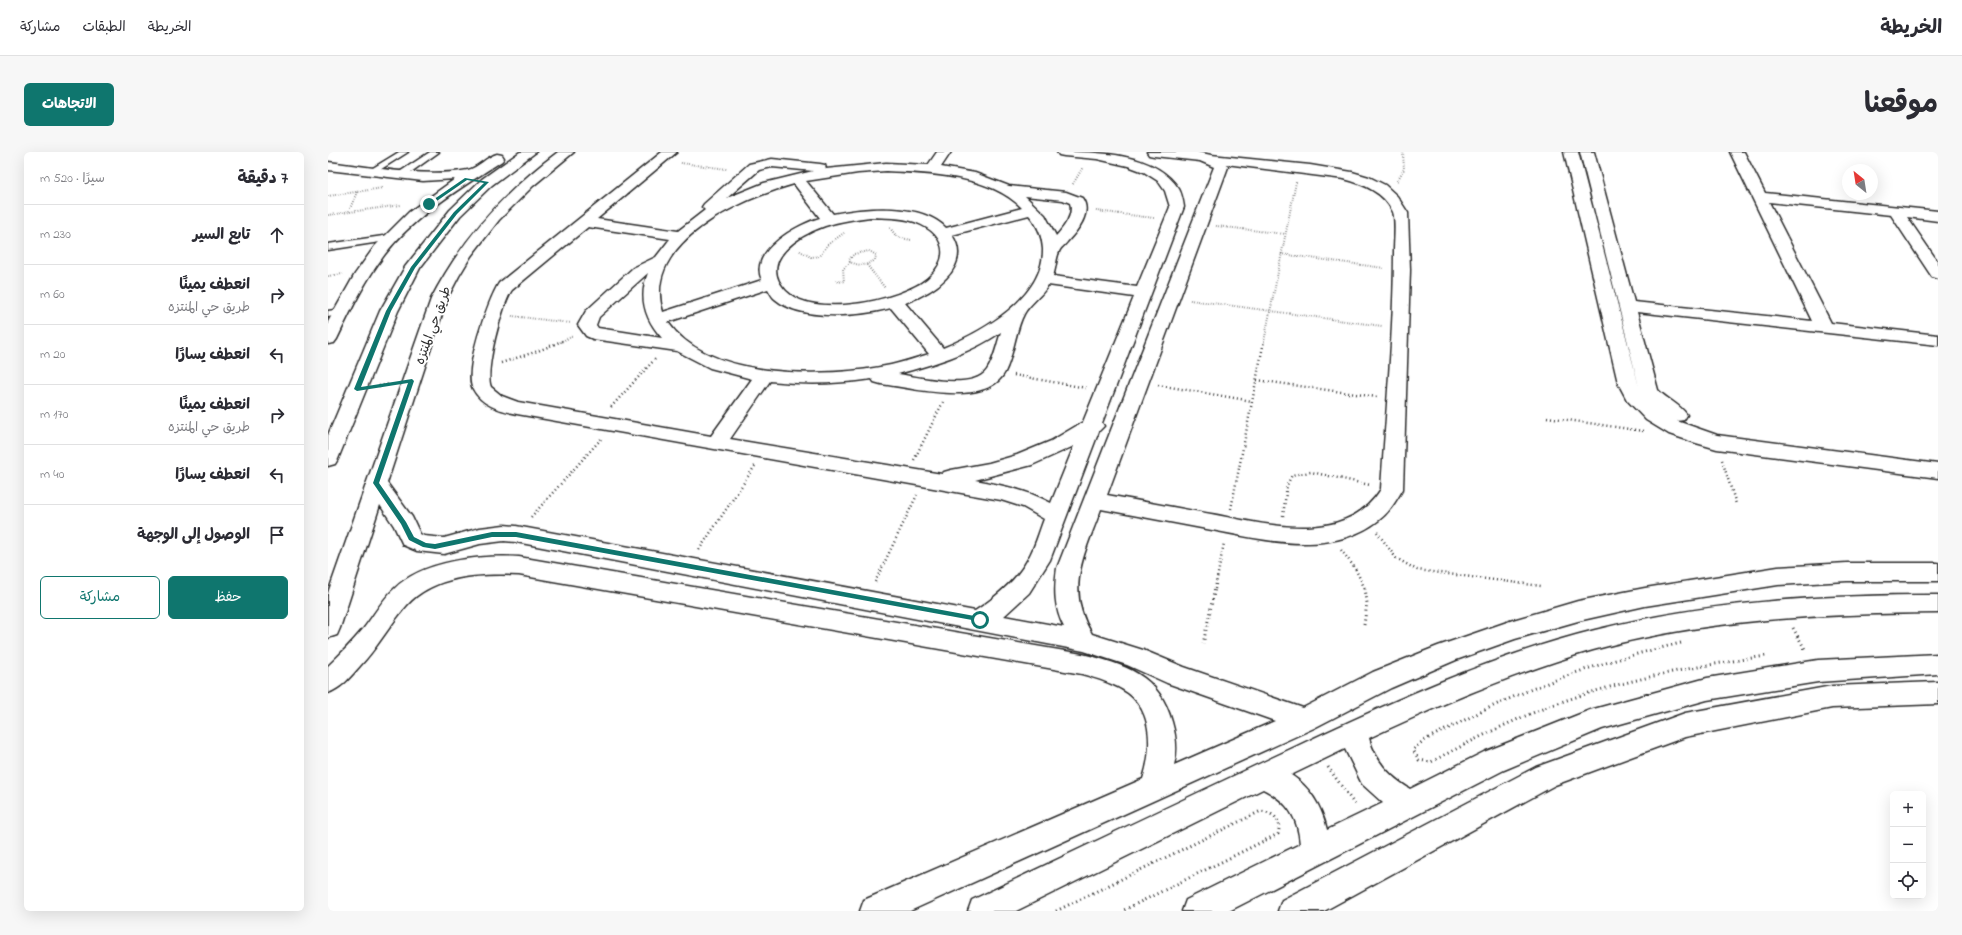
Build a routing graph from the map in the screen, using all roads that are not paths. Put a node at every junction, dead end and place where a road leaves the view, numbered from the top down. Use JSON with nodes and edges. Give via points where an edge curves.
{"nodes":[{"id":1,"x":404,"y":152,"type":"edge"},
{"id":2,"x":435,"y":152,"type":"edge"},
{"id":3,"x":529,"y":152,"type":"edge"},
{"id":4,"x":567,"y":152,"type":"edge"},
{"id":5,"x":944,"y":152,"type":"edge"},
{"id":6,"x":1064,"y":152,"type":"edge"},
{"id":7,"x":1154,"y":152,"type":"edge"},
{"id":8,"x":1571,"y":152,"type":"edge"},
{"id":9,"x":1587,"y":152,"type":"edge"},
{"id":10,"x":1737,"y":152,"type":"edge"},
{"id":11,"x":1110,"y":154,"type":"edge"},
{"id":12,"x":664,"y":156,"type":"edge"},
{"id":13,"x":506,"y":160,"type":"edge"},
{"id":14,"x":328,"y":166,"type":"edge"},
{"id":15,"x":1216,"y":166,"type":"junction"},
{"id":16,"x":932,"y":169,"type":"junction"},
{"id":17,"x":541,"y":170,"type":"junction"},
{"id":18,"x":839,"y":170,"type":"junction"},
{"id":19,"x":372,"y":171,"type":"junction"},
{"id":20,"x":401,"y":175,"type":"junction"},
{"id":21,"x":423,"y":177,"type":"junction"},
{"id":22,"x":476,"y":178,"type":"junction"},
{"id":23,"x":797,"y":179,"type":"junction"},
{"id":24,"x":1006,"y":190,"type":"junction"},
{"id":25,"x":444,"y":194,"type":"junction"},
{"id":26,"x":1759,"y":197,"type":"junction"},
{"id":27,"x":1033,"y":210,"type":"junction"},
{"id":28,"x":1895,"y":211,"type":"junction"},
{"id":29,"x":1174,"y":214,"type":"junction"},
{"id":30,"x":1938,"y":216,"type":"edge"},
{"id":31,"x":1203,"y":217,"type":"junction"},
{"id":32,"x":702,"y":220,"type":"junction"},
{"id":33,"x":830,"y":220,"type":"junction"},
{"id":34,"x":584,"y":222,"type":"junction"},
{"id":35,"x":943,"y":233,"type":"junction"},
{"id":36,"x":682,"y":236,"type":"junction"},
{"id":37,"x":390,"y":238,"type":"junction"},
{"id":38,"x":328,"y":247,"type":"edge"},
{"id":39,"x":1051,"y":250,"type":"junction"},
{"id":40,"x":1158,"y":254,"type":"junction"},
{"id":41,"x":1188,"y":258,"type":"junction"},
{"id":42,"x":662,"y":260,"type":"junction"},
{"id":43,"x":1938,"y":274,"type":"edge"},
{"id":44,"x":1044,"y":280,"type":"junction"},
{"id":45,"x":770,"y":284,"type":"junction"},
{"id":46,"x":1143,"y":293,"type":"junction"},
{"id":47,"x":895,"y":302,"type":"junction"},
{"id":48,"x":1627,"y":306,"type":"junction"},
{"id":49,"x":335,"y":313,"type":"edge"},
{"id":50,"x":1016,"y":314,"type":"junction"},
{"id":51,"x":657,"y":320,"type":"junction"},
{"id":52,"x":1130,"y":327,"type":"junction"},
{"id":53,"x":1824,"y":328,"type":"junction"},
{"id":54,"x":1159,"y":332,"type":"junction"},
{"id":55,"x":328,"y":340,"type":"edge"},
{"id":56,"x":1938,"y":340,"type":"edge"},
{"id":57,"x":674,"y":345,"type":"junction"},
{"id":58,"x":940,"y":356,"type":"junction"},
{"id":59,"x":864,"y":375,"type":"junction"},
{"id":60,"x":764,"y":376,"type":"junction"},
{"id":61,"x":1091,"y":426,"type":"junction"},
{"id":62,"x":1120,"y":432,"type":"junction"},
{"id":63,"x":716,"y":444,"type":"junction"},
{"id":64,"x":1938,"y":457,"type":"edge"},
{"id":65,"x":328,"y":458,"type":"edge"},
{"id":66,"x":1938,"y":471,"type":"edge"},
{"id":67,"x":915,"y":477,"type":"junction"},
{"id":68,"x":376,"y":483,"type":"junction"},
{"id":69,"x":1094,"y":500,"type":"junction"},
{"id":70,"x":1056,"y":516,"type":"junction"},
{"id":71,"x":480,"y":536,"type":"junction"},
{"id":72,"x":435,"y":546,"type":"junction"},
{"id":73,"x":666,"y":562,"type":"junction"},
{"id":74,"x":476,"y":566,"type":"junction"},
{"id":75,"x":1938,"y":572,"type":"edge"},
{"id":76,"x":430,"y":578,"type":"junction"},
{"id":77,"x":647,"y":589,"type":"junction"},
{"id":78,"x":868,"y":599,"type":"junction"},
{"id":79,"x":1938,"y":604,"type":"edge"},
{"id":80,"x":1574,"y":612,"type":"junction"},
{"id":81,"x":980,"y":620,"type":"junction"},
{"id":82,"x":855,"y":625,"type":"junction"},
{"id":83,"x":328,"y":628,"type":"edge"},
{"id":84,"x":1595,"y":640,"type":"junction"},
{"id":85,"x":1084,"y":641,"type":"junction"},
{"id":86,"x":1134,"y":657,"type":"junction"},
{"id":87,"x":1938,"y":664,"type":"edge"},
{"id":88,"x":1176,"y":675,"type":"junction"},
{"id":89,"x":1128,"y":681,"type":"junction"},
{"id":90,"x":328,"y":682,"type":"edge"},
{"id":91,"x":1938,"y":693,"type":"edge"},
{"id":92,"x":1150,"y":702,"type":"junction"},
{"id":93,"x":1305,"y":720,"type":"junction"},
{"id":94,"x":1354,"y":733,"type":"junction"},
{"id":95,"x":1264,"y":775,"type":"junction"},
{"id":96,"x":1154,"y":787,"type":"junction"},
{"id":97,"x":1408,"y":804,"type":"junction"},
{"id":98,"x":1315,"y":850,"type":"junction"},
{"id":99,"x":875,"y":911,"type":"edge"},
{"id":100,"x":983,"y":911,"type":"edge"},
{"id":101,"x":1197,"y":911,"type":"edge"},
{"id":102,"x":1293,"y":911,"type":"edge"}],
"edges":[{"from":1,"to":19,"type":"lane"},
{"from":2,"to":20,"type":"lane"},
{"from":3,"to":13,"type":"street"},
{"from":4,"to":17,"type":"street","name":"طريق حي المنتزه"},
{"from":5,"to":16,"type":"street"},
{"from":6,"to":11,"type":"street"},
{"from":7,"to":15,"type":"street"},
{"from":8,"to":66,"type":"street","via":[[1627,383],[1634,398],[1647,412],[1691,436],[1717,442]]},
{"from":9,"to":48,"type":"street"},
{"from":10,"to":26,"type":"street"},
{"from":11,"to":29,"type":"street","via":[[1140,166],[1164,180],[1172,188],[1176,198]]},
{"from":12,"to":34,"type":"street"},
{"from":13,"to":17,"type":"street","via":[[536,166]]},
{"from":13,"to":22,"type":"street"},
{"from":14,"to":19,"type":"street"},
{"from":15,"to":31,"type":"street"},
{"from":15,"to":69,"type":"street","via":[[1306,165],[1349,175],[1381,189],[1398,204],[1401,213],[1402,270],[1392,489],[1387,501],[1370,518],[1350,528],[1328,534],[1301,536],[1280,535]]},
{"from":16,"to":18,"type":"street","via":[[886,167]]},
{"from":16,"to":24,"type":"street","via":[[978,179]]},
{"from":17,"to":68,"type":"street","name":"طريق حي المنتزه","via":[[484,226],[451,273],[439,299]]},
{"from":18,"to":23,"type":"street"},
{"from":18,"to":32,"type":"street","via":[[772,163],[754,167],[713,202]]},
{"from":19,"to":20,"type":"street"},
{"from":20,"to":21,"type":"street"},
{"from":21,"to":22,"type":"street"},
{"from":21,"to":25,"type":"street","via":[[439,184]]},
{"from":22,"to":25,"type":"street"},
{"from":22,"to":65,"type":"street","via":[[455,213],[413,267],[389,311]]},
{"from":23,"to":32,"type":"street","via":[[746,196]]},
{"from":23,"to":33,"type":"street"},
{"from":24,"to":27,"type":"street"},
{"from":24,"to":39,"type":"street","via":[[1066,196],[1077,201],[1079,209],[1071,229]]},
{"from":25,"to":37,"type":"street"},
{"from":26,"to":28,"type":"street"},
{"from":26,"to":53,"type":"street"},
{"from":27,"to":35,"type":"street"},
{"from":27,"to":39,"type":"street","via":[[1049,235]]},
{"from":28,"to":30,"type":"street"},
{"from":28,"to":43,"type":"street"},
{"from":29,"to":31,"type":"street"},
{"from":29,"to":40,"type":"street"},
{"from":31,"to":41,"type":"street"},
{"from":32,"to":36,"type":"street"},
{"from":33,"to":35,"type":"street","via":[[870,213],[896,214],[928,223]]},
{"from":33,"to":45,"type":"street","via":[[792,236],[776,251],[768,268]]},
{"from":34,"to":36,"type":"street"},
{"from":34,"to":63,"type":"street","via":[[505,288],[499,296],[480,369],[480,384],[487,395],[499,403],[517,408]]},
{"from":35,"to":47,"type":"street","via":[[950,246],[949,261],[945,269],[921,290]]},
{"from":36,"to":42,"type":"street"},
{"from":37,"to":38,"type":"lane"},
{"from":37,"to":49,"type":"street"},
{"from":39,"to":44,"type":"street"},
{"from":40,"to":41,"type":"street"},
{"from":40,"to":46,"type":"street"},
{"from":41,"to":54,"type":"street"},
{"from":42,"to":51,"type":"street","via":[[651,290],[652,306]]},
{"from":42,"to":57,"type":"street","via":[[639,271],[592,315],[588,327],[599,335]]},
{"from":44,"to":46,"type":"street"},
{"from":44,"to":50,"type":"street"},
{"from":45,"to":47,"type":"street","via":[[784,297],[819,309],[864,309]]},
{"from":45,"to":51,"type":"street"},
{"from":46,"to":52,"type":"street"},
{"from":47,"to":58,"type":"street"},
{"from":48,"to":53,"type":"street"},
{"from":48,"to":64,"type":"street","via":[[1649,391],[1658,402],[1684,419],[1710,427]]},
{"from":49,"to":55,"type":"street"},
{"from":50,"to":58,"type":"street","via":[[969,344]]},
{"from":50,"to":59,"type":"street","via":[[996,371],[982,384],[970,388],[950,387]]},
{"from":51,"to":57,"type":"street"},
{"from":52,"to":54,"type":"street"},
{"from":52,"to":61,"type":"street"},
{"from":53,"to":56,"type":"street"},
{"from":54,"to":62,"type":"street"},
{"from":57,"to":60,"type":"street","via":[[731,369]]},
{"from":58,"to":59,"type":"street","via":[[903,368]]},
{"from":59,"to":60,"type":"street","via":[[823,379]]},
{"from":60,"to":63,"type":"street"},
{"from":61,"to":62,"type":"street"},
{"from":61,"to":67,"type":"street","via":[[1053,450],[1005,468],[978,474]]},
{"from":61,"to":70,"type":"street"},
{"from":62,"to":69,"type":"street"},
{"from":63,"to":67,"type":"street"},
{"from":67,"to":70,"type":"street","via":[[1017,497]]},
{"from":68,"to":72,"type":"street","via":[[401,518],[412,539],[425,546]]},
{"from":68,"to":83,"type":"street","name":"طريق حي المنتزه"},
{"from":69,"to":85,"type":"street","via":[[1068,568],[1065,586],[1066,605],[1072,624]]},
{"from":70,"to":81,"type":"street","via":[[1030,577],[1017,593]]},
{"from":71,"to":72,"type":"street"},
{"from":71,"to":73,"type":"street","via":[[516,534]]},
{"from":71,"to":74,"type":"street"},
{"from":72,"to":76,"type":"street","via":[[438,560]]},
{"from":73,"to":77,"type":"street"},
{"from":73,"to":78,"type":"street"},
{"from":74,"to":76,"type":"street"},
{"from":74,"to":77,"type":"street","via":[[520,566]]},
{"from":75,"to":80,"type":"street","via":[[1848,572],[1778,576],[1645,597]]},
{"from":76,"to":90,"type":"street","via":[[400,597],[363,647]]},
{"from":77,"to":82,"type":"street"},
{"from":78,"to":81,"type":"street"},
{"from":78,"to":82,"type":"street"},
{"from":79,"to":84,"type":"street","via":[[1800,607],[1730,614],[1662,625]]},
{"from":80,"to":84,"type":"street"},
{"from":80,"to":93,"type":"street","via":[[1447,653],[1382,680]]},
{"from":81,"to":85,"type":"street"},
{"from":82,"to":89,"type":"street","via":[[1082,664]]},
{"from":84,"to":94,"type":"street","via":[[1463,684]]},
{"from":85,"to":86,"type":"street"},
{"from":86,"to":88,"type":"street"},
{"from":86,"to":89,"type":"street"},
{"from":87,"to":97,"type":"street","via":[[1818,671],[1707,689],[1600,718],[1494,761]]},
{"from":88,"to":92,"type":"street"},
{"from":88,"to":93,"type":"street"},
{"from":89,"to":92,"type":"street","via":[[1142,691]]},
{"from":91,"to":102,"type":"street","via":[[1832,697],[1685,725],[1546,776]]},
{"from":92,"to":96,"type":"street","via":[[1162,731],[1163,752]]},
{"from":93,"to":96,"type":"street"},
{"from":94,"to":95,"type":"street"},
{"from":94,"to":97,"type":"street","via":[[1365,766],[1376,781]]},
{"from":95,"to":98,"type":"street","via":[[1282,784],[1297,797],[1308,813],[1314,831]]},
{"from":95,"to":100,"type":"street"},
{"from":96,"to":99,"type":"street"},
{"from":97,"to":98,"type":"street"},
{"from":98,"to":101,"type":"street"}]}
